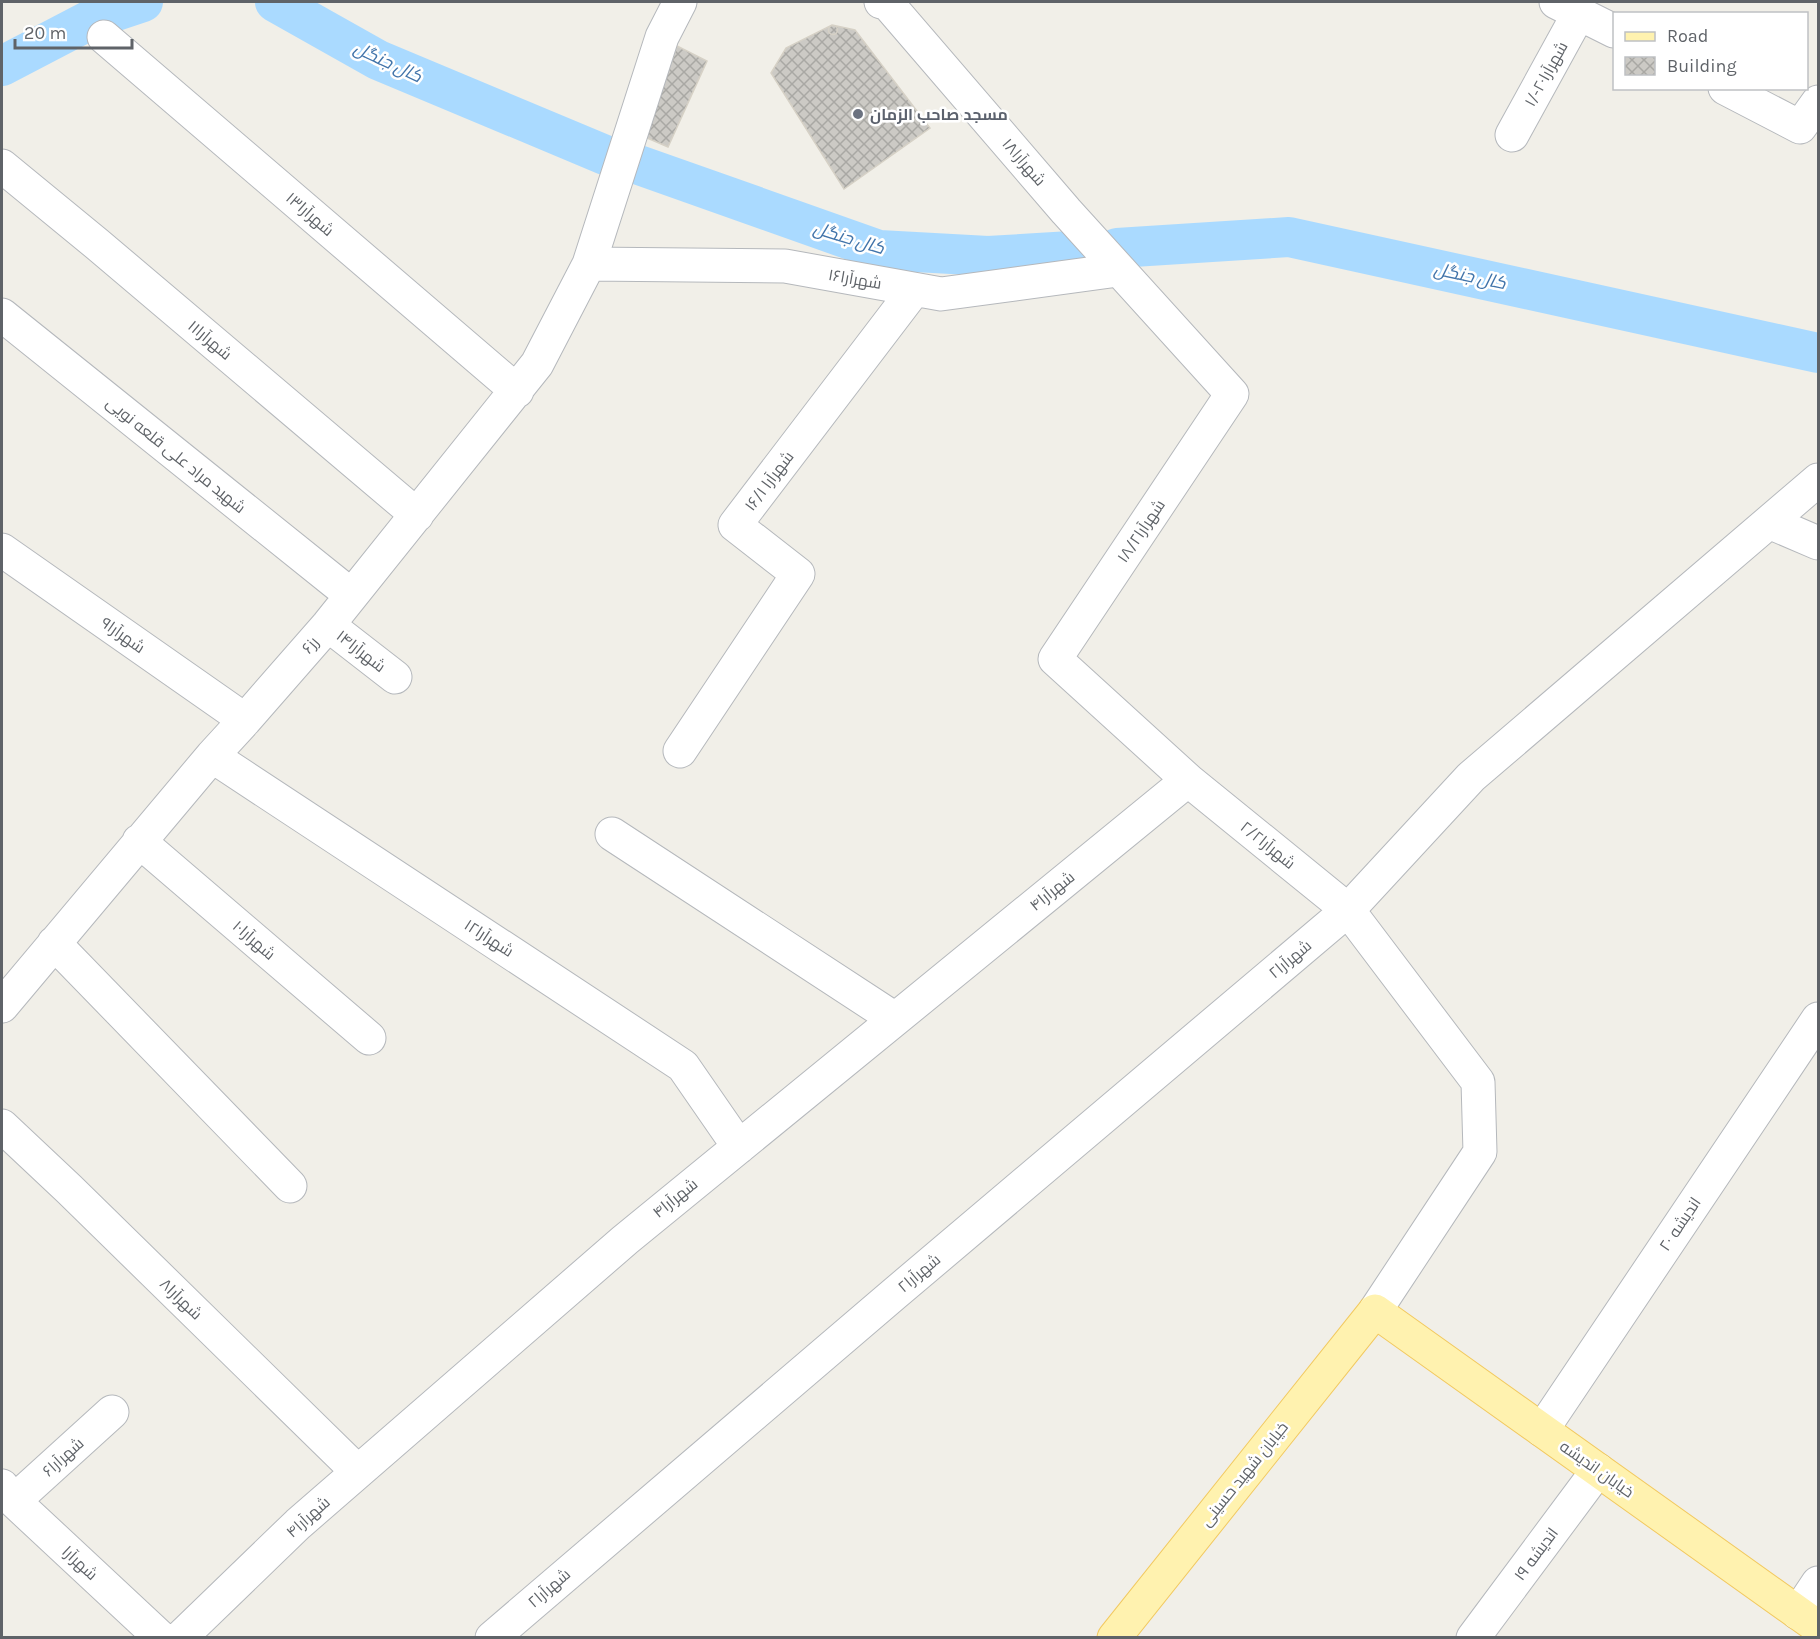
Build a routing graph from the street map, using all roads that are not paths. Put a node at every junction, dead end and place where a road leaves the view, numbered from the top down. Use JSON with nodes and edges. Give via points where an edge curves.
{"nodes":[{"id":1,"x":680,"y":2,"type":"edge"},
{"id":2,"x":881,"y":2,"type":"edge"},
{"id":3,"x":1568,"y":7,"type":"edge"},
{"id":4,"x":1613,"y":30,"type":"edge"},
{"id":5,"x":104,"y":37,"type":"dead end"},
{"id":6,"x":1731,"y":90,"type":"edge"},
{"id":7,"x":1809,"y":115,"type":"edge"},
{"id":8,"x":1512,"y":135,"type":"dead end"},
{"id":9,"x":2,"y":166,"type":"edge"},
{"id":10,"x":589,"y":264,"type":"junction"},
{"id":11,"x":1119,"y":270,"type":"junction"},
{"id":12,"x":914,"y":290,"type":"junction"},
{"id":13,"x":2,"y":315,"type":"edge"},
{"id":14,"x":517,"y":391,"type":"junction"},
{"id":15,"x":1818,"y":480,"type":"edge"},
{"id":16,"x":417,"y":515,"type":"junction"},
{"id":17,"x":1769,"y":522,"type":"junction"},
{"id":18,"x":1818,"y":543,"type":"edge"},
{"id":19,"x":2,"y":550,"type":"edge"},
{"id":20,"x":351,"y":595,"type":"junction"},
{"id":21,"x":328,"y":625,"type":"junction"},
{"id":22,"x":394,"y":677,"type":"dead end"},
{"id":23,"x":246,"y":720,"type":"junction"},
{"id":24,"x":680,"y":751,"type":"dead end"},
{"id":25,"x":212,"y":756,"type":"junction"},
{"id":26,"x":1188,"y":780,"type":"junction"},
{"id":27,"x":612,"y":834,"type":"dead end"},
{"id":28,"x":139,"y":841,"type":"junction"},
{"id":29,"x":1348,"y":910,"type":"junction"},
{"id":30,"x":54,"y":943,"type":"junction"},
{"id":31,"x":2,"y":1006,"type":"edge"},
{"id":32,"x":895,"y":1019,"type":"junction"},
{"id":33,"x":1818,"y":1019,"type":"edge"},
{"id":34,"x":369,"y":1038,"type":"dead end"},
{"id":35,"x":2,"y":1126,"type":"edge"},
{"id":36,"x":739,"y":1147,"type":"junction"},
{"id":37,"x":290,"y":1186,"type":"dead end"},
{"id":38,"x":1375,"y":1311,"type":"junction"},
{"id":39,"x":112,"y":1412,"type":"dead end"},
{"id":40,"x":1542,"y":1430,"type":"junction"},
{"id":41,"x":1598,"y":1470,"type":"junction"},
{"id":42,"x":358,"y":1473,"type":"junction"},
{"id":43,"x":8,"y":1494,"type":"edge"},
{"id":44,"x":1818,"y":1583,"type":"edge"},
{"id":45,"x":1808,"y":1620,"type":"edge"},
{"id":46,"x":161,"y":1638,"type":"edge"},
{"id":47,"x":180,"y":1638,"type":"edge"},
{"id":48,"x":492,"y":1638,"type":"edge"},
{"id":49,"x":1114,"y":1638,"type":"edge"},
{"id":50,"x":1473,"y":1638,"type":"edge"}],
"edges":[{"from":1,"to":10,"type":"street","name":"رز۶","via":[[662,37]]},
{"from":2,"to":11,"type":"street","name":"شهرآرا۱۸","via":[[888,4]]},
{"from":3,"to":4,"type":"street"},
{"from":3,"to":8,"type":"street","name":"شهرآرا۲۰-/۱"},
{"from":5,"to":14,"type":"street","name":"شهرآرا۱۳"},
{"from":6,"to":7,"type":"street"},
{"from":9,"to":16,"type":"street","name":"شهرآرا۱۱"},
{"from":10,"to":12,"type":"street","name":"شهرآرا۱۶","via":[[785,266]]},
{"from":10,"to":14,"type":"street","name":"رز۶","via":[[537,364]]},
{"from":11,"to":12,"type":"street","name":"شهرآرا۱۶","via":[[941,294]]},
{"from":11,"to":26,"type":"street","name":"شهرآرا۱۸/۲","via":[[1232,394],[1055,659]]},
{"from":12,"to":24,"type":"street","name":"شهرآرا ۱۶/۱","via":[[735,525],[798,574]]},
{"from":13,"to":20,"type":"street","name":"شهید مراد علی قلعه نویی"},
{"from":14,"to":16,"type":"street","name":"رز۶"},
{"from":15,"to":17,"type":"street","name":"شهرآرا۲"},
{"from":16,"to":20,"type":"street","name":"رز۶"},
{"from":17,"to":18,"type":"street"},
{"from":17,"to":29,"type":"street","name":"شهرآرا۲","via":[[1471,777]]},
{"from":19,"to":23,"type":"street","name":"شهرآرا۹"},
{"from":20,"to":21,"type":"street","name":"رز۶"},
{"from":21,"to":22,"type":"street","name":"شهرآرا۱۴"},
{"from":21,"to":23,"type":"street","name":"رز۶"},
{"from":23,"to":25,"type":"street","name":"رز۶"},
{"from":25,"to":28,"type":"street","name":"رز۶"},
{"from":25,"to":36,"type":"street","name":"شهرآرا۱۲","via":[[683,1066]]},
{"from":26,"to":29,"type":"street","name":"شهرآرا۲/۲"},
{"from":26,"to":32,"type":"street","name":"شهرآرا۴"},
{"from":27,"to":32,"type":"street"},
{"from":28,"to":30,"type":"street","name":"رز۶"},
{"from":28,"to":34,"type":"street","name":"شهرآرا۱۰"},
{"from":29,"to":38,"type":"street","name":"شهرآرا۲/۲","via":[[1478,1082],[1480,1152]]},
{"from":29,"to":48,"type":"street","name":"شهرآرا۲"},
{"from":30,"to":31,"type":"street","name":"رز۶"},
{"from":30,"to":37,"type":"street"},
{"from":32,"to":36,"type":"street","name":"شهرآرا۴"},
{"from":33,"to":40,"type":"street","name":"اندیشه ۲۰"},
{"from":35,"to":42,"type":"street","name":"شهرآرا۸"},
{"from":36,"to":42,"type":"street","name":"شهرآرا۴","via":[[625,1240]]},
{"from":38,"to":40,"type":"main road","name":"خیابان اندیشه"},
{"from":38,"to":49,"type":"main road","name":"خیابان شهید حسینی"},
{"from":39,"to":43,"type":"street","name":"شهرآرا۶"},
{"from":40,"to":41,"type":"main road","name":"خیابان اندیشه"},
{"from":41,"to":45,"type":"main road","name":"خیابان اندیشه"},
{"from":41,"to":50,"type":"street","name":"اندیشه ۱۹"},
{"from":42,"to":47,"type":"street","name":"شهرآرا۴","via":[[298,1524]]},
{"from":43,"to":46,"type":"street","name":"شهرآرا"},
{"from":44,"to":45,"type":"street"}]}
